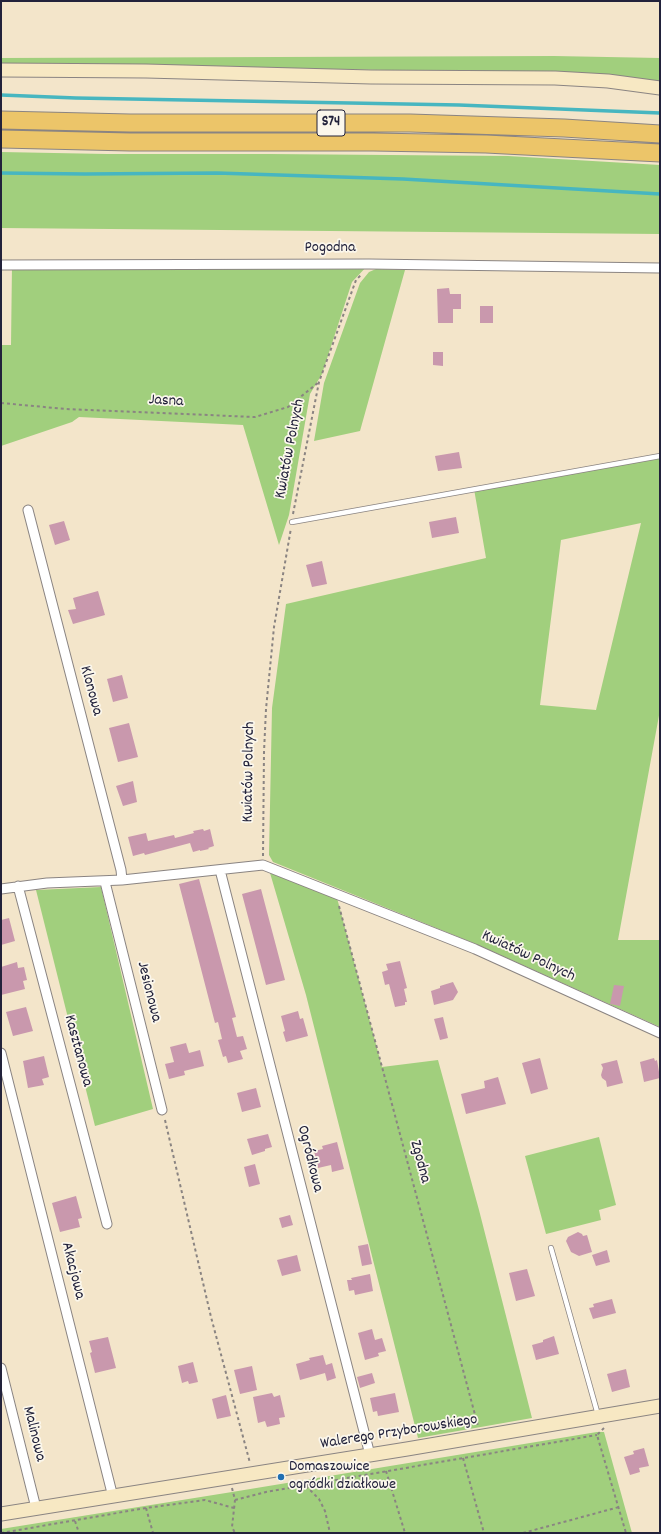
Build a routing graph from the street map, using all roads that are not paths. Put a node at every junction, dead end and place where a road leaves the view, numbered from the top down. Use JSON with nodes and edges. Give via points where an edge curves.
{"nodes":[{"id":1,"x":1,"y":70,"type":"edge"},
{"id":2,"x":660,"y":88,"type":"edge"},
{"id":3,"x":1,"y":120,"type":"edge"},
{"id":4,"x":660,"y":134,"type":"edge"},
{"id":5,"x":1,"y":139,"type":"edge"},
{"id":6,"x":660,"y":153,"type":"edge"},
{"id":7,"x":1,"y":265,"type":"edge"},
{"id":8,"x":660,"y":268,"type":"edge"},
{"id":9,"x":660,"y":456,"type":"edge"},
{"id":10,"x":28,"y":510,"type":"dead end"},
{"id":11,"x":292,"y":522,"type":"road end"},
{"id":12,"x":220,"y":870,"type":"junction"},
{"id":13,"x":122,"y":880,"type":"junction"},
{"id":14,"x":105,"y":882,"type":"junction"},
{"id":15,"x":18,"y":886,"type":"junction"},
{"id":16,"x":1,"y":888,"type":"edge"},
{"id":17,"x":660,"y":1033,"type":"edge"},
{"id":18,"x":1,"y":1053,"type":"edge"},
{"id":19,"x":162,"y":1110,"type":"road end"},
{"id":20,"x":108,"y":1224,"type":"dead end"},
{"id":21,"x":551,"y":1248,"type":"dead end"},
{"id":22,"x":1,"y":1368,"type":"edge"},
{"id":23,"x":660,"y":1406,"type":"edge"},
{"id":24,"x":602,"y":1416,"type":"junction"},
{"id":25,"x":370,"y":1455,"type":"junction"},
{"id":26,"x":113,"y":1497,"type":"junction"},
{"id":27,"x":36,"y":1508,"type":"junction"},
{"id":28,"x":1,"y":1514,"type":"edge"}],
"edges":[{"from":1,"to":2,"type":"street","via":[[555,78]]},
{"from":3,"to":4,"type":"highway","number":"S74","via":[[425,124]]},
{"from":5,"to":6,"type":"highway","number":"S74","via":[[486,144]]},
{"from":7,"to":8,"type":"street","name":"Pogodna","via":[[369,264]]},
{"from":9,"to":11,"type":"lane"},
{"from":10,"to":13,"type":"street","name":"Klonowa"},
{"from":12,"to":13,"type":"street"},
{"from":12,"to":17,"type":"street","name":"Kwiatów Polnych","via":[[263,865],[475,949]]},
{"from":12,"to":25,"type":"street","name":"Ogródkowa"},
{"from":13,"to":14,"type":"street"},
{"from":14,"to":15,"type":"street"},
{"from":14,"to":19,"type":"street","name":"Jesionowa"},
{"from":15,"to":16,"type":"street"},
{"from":15,"to":20,"type":"street","name":"Kasztanowa"},
{"from":18,"to":26,"type":"street","name":"Akacjowa"},
{"from":21,"to":24,"type":"lane"},
{"from":22,"to":27,"type":"street","name":"Malinowa"},
{"from":23,"to":24,"type":"street","name":"Walerego Przyborowskiego"},
{"from":24,"to":25,"type":"street","name":"Walerego Przyborowskiego"},
{"from":25,"to":26,"type":"street","name":"Walerego Przyborowskiego"},
{"from":26,"to":27,"type":"street","name":"Walerego Przyborowskiego"},
{"from":27,"to":28,"type":"street","name":"Walerego Przyborowskiego"}]}
